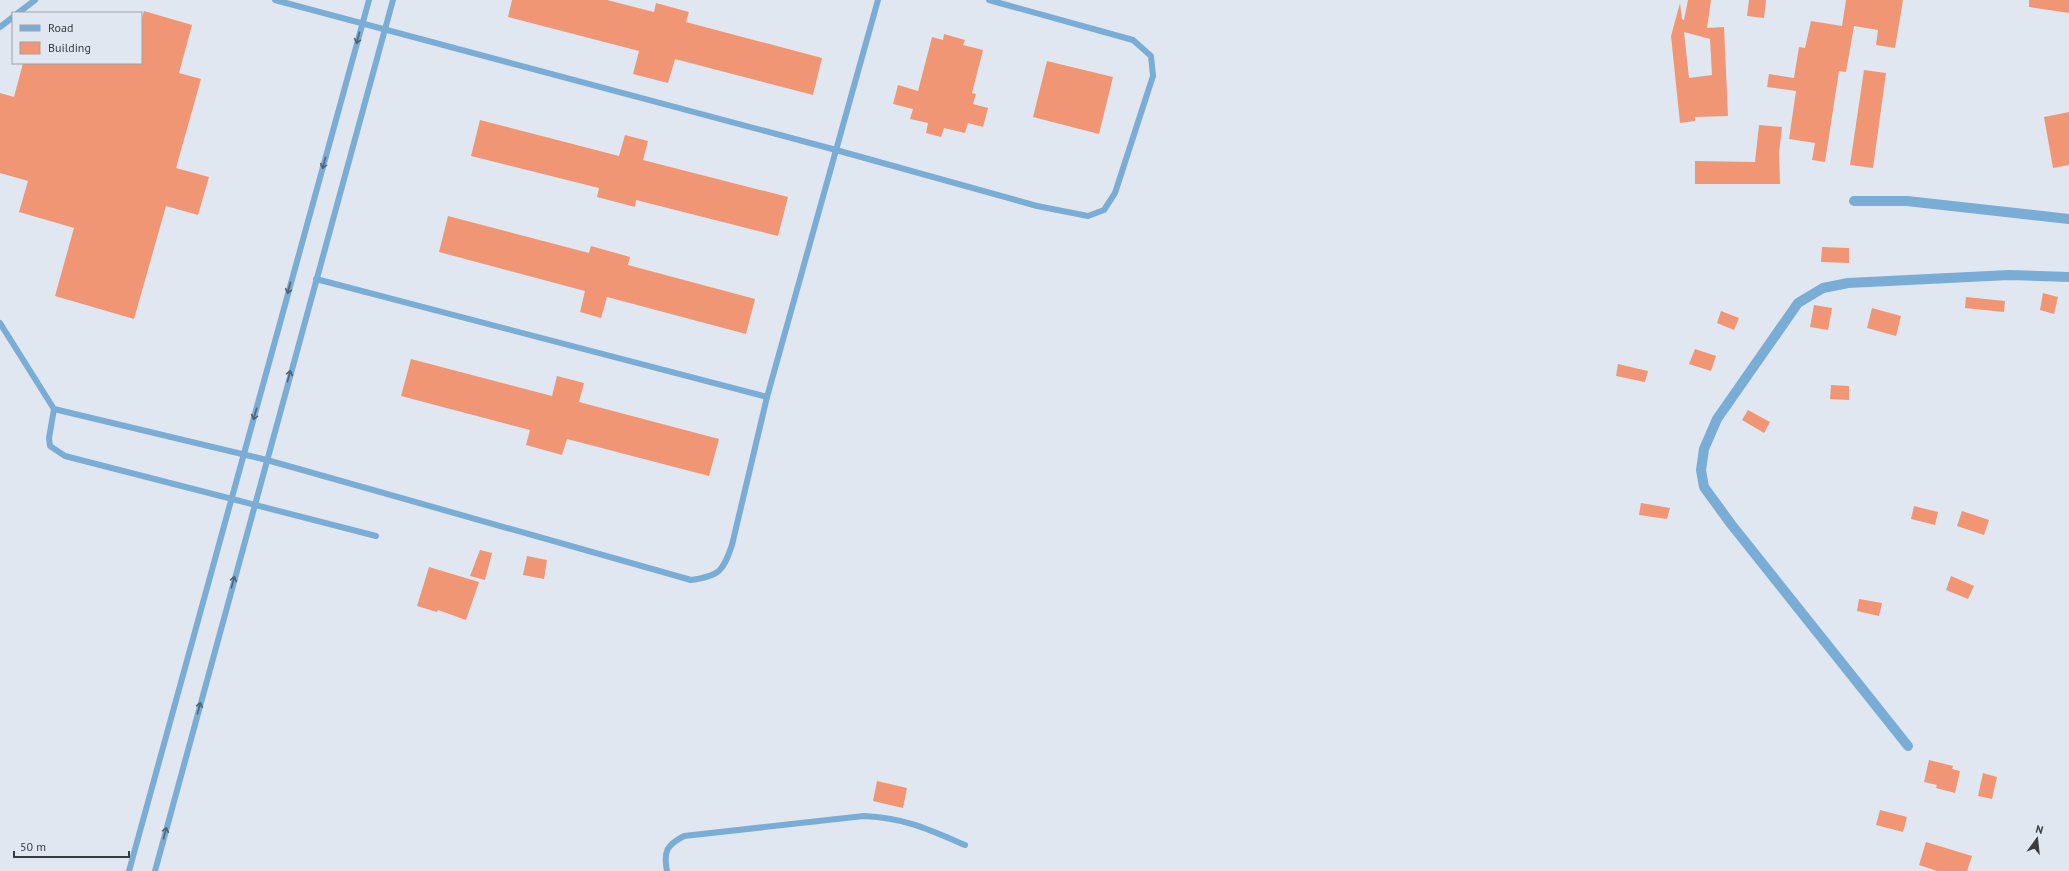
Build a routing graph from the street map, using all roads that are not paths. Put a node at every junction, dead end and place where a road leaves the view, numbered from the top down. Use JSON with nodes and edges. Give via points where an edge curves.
{"nodes":[{"id":1,"x":35,"y":0,"type":"edge"},
{"id":2,"x":275,"y":0,"type":"edge"},
{"id":3,"x":369,"y":0,"type":"edge"},
{"id":4,"x":393,"y":0,"type":"edge"},
{"id":5,"x":878,"y":0,"type":"edge"},
{"id":6,"x":989,"y":0,"type":"edge"},
{"id":7,"x":19,"y":12,"type":"edge"},
{"id":8,"x":12,"y":18,"type":"edge"},
{"id":9,"x":362,"y":22,"type":"junction"},
{"id":10,"x":0,"y":27,"type":"edge"},
{"id":11,"x":385,"y":28,"type":"junction"},
{"id":12,"x":836,"y":150,"type":"junction"},
{"id":13,"x":1854,"y":201,"type":"dead end"},
{"id":14,"x":2069,"y":219,"type":"edge"},
{"id":15,"x":2069,"y":277,"type":"edge"},
{"id":16,"x":316,"y":279,"type":"junction"},
{"id":17,"x":0,"y":322,"type":"edge"},
{"id":18,"x":767,"y":397,"type":"junction"},
{"id":19,"x":54,"y":409,"type":"junction"},
{"id":20,"x":243,"y":455,"type":"junction"},
{"id":21,"x":267,"y":460,"type":"junction"},
{"id":22,"x":231,"y":500,"type":"junction"},
{"id":23,"x":255,"y":504,"type":"junction"},
{"id":24,"x":376,"y":536,"type":"dead end"},
{"id":25,"x":1908,"y":746,"type":"dead end"},
{"id":26,"x":965,"y":845,"type":"dead end"},
{"id":27,"x":129,"y":871,"type":"edge"},
{"id":28,"x":155,"y":871,"type":"edge"},
{"id":29,"x":667,"y":871,"type":"edge"}],
"edges":[{"from":1,"to":7,"type":"lane"},
{"from":2,"to":9,"type":"lane"},
{"from":3,"to":9,"type":"lane"},
{"from":4,"to":11,"type":"lane"},
{"from":5,"to":12,"type":"lane"},
{"from":6,"to":12,"type":"lane","via":[[1133,40],[1151,56],[1153,76],[1115,193],[1104,210],[1088,216],[1037,206]]},
{"from":8,"to":10,"type":"lane"},
{"from":9,"to":11,"type":"lane"},
{"from":9,"to":20,"type":"lane","one_way":true},
{"from":11,"to":12,"type":"lane"},
{"from":11,"to":16,"type":"lane"},
{"from":12,"to":18,"type":"lane"},
{"from":13,"to":14,"type":"street","via":[[1907,201]]},
{"from":15,"to":25,"type":"street","via":[[2009,276],[1848,283],[1823,288],[1798,303],[1717,419],[1704,449],[1701,470],[1704,487]]},
{"from":16,"to":18,"type":"lane"},
{"from":21,"to":16,"type":"lane","one_way":true},
{"from":17,"to":19,"type":"lane"},
{"from":18,"to":21,"type":"lane","via":[[725,566],[710,577],[691,580]]},
{"from":19,"to":20,"type":"lane"},
{"from":19,"to":22,"type":"lane","via":[[50,446],[65,456]]},
{"from":20,"to":21,"type":"lane"},
{"from":20,"to":22,"type":"lane"},
{"from":21,"to":23,"type":"lane"},
{"from":22,"to":23,"type":"lane"},
{"from":22,"to":27,"type":"lane"},
{"from":23,"to":24,"type":"lane"},
{"from":28,"to":23,"type":"lane","one_way":true},
{"from":26,"to":29,"type":"lane","via":[[916,824],[887,817],[864,816],[684,836],[670,844],[667,852]]}]}
